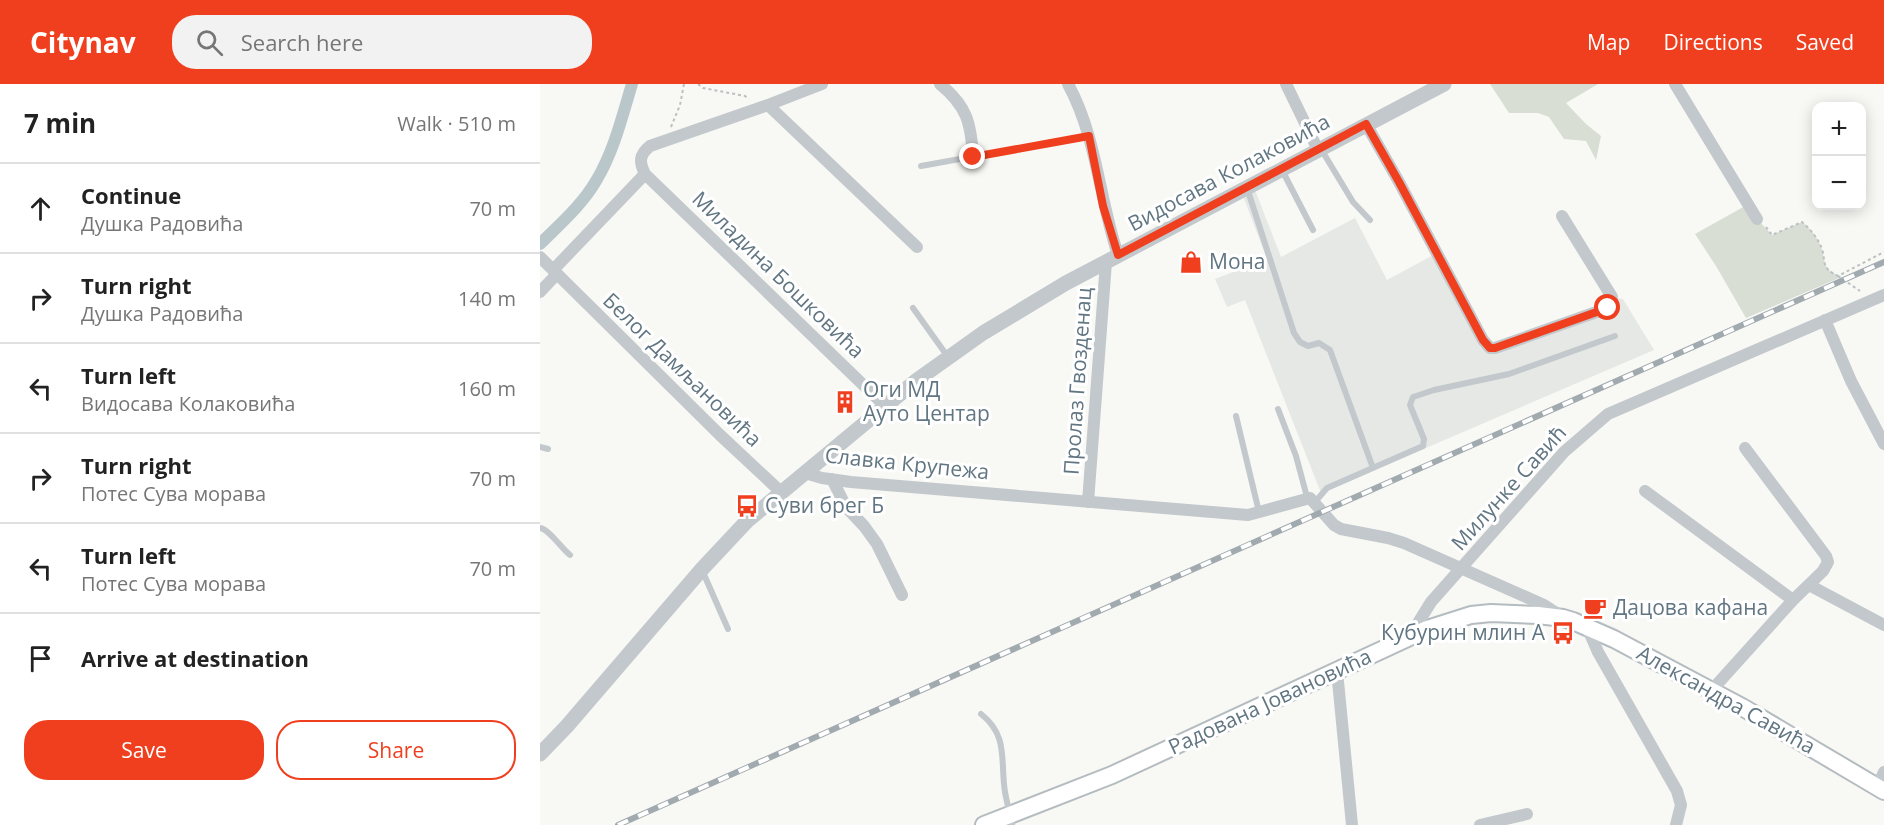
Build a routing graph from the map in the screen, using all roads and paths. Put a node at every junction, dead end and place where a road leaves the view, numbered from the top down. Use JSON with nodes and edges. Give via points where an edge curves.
{"nodes":[{"id":1,"x":684,"y":84,"type":"edge"},
{"id":2,"x":698,"y":84,"type":"edge"},
{"id":3,"x":822,"y":84,"type":"edge"},
{"id":4,"x":940,"y":84,"type":"edge"},
{"id":5,"x":1068,"y":84,"type":"edge"},
{"id":6,"x":1286,"y":84,"type":"edge"},
{"id":7,"x":1444,"y":84,"type":"edge"},
{"id":8,"x":1675,"y":84,"type":"edge"},
{"id":9,"x":764,"y":107,"type":"junction"},
{"id":10,"x":1366,"y":124,"type":"junction"},
{"id":11,"x":672,"y":125,"type":"dead end"},
{"id":12,"x":1089,"y":136,"type":"junction"},
{"id":13,"x":1319,"y":149,"type":"junction"},
{"id":14,"x":973,"y":157,"type":"junction"},
{"id":15,"x":921,"y":166,"type":"dead end"},
{"id":16,"x":1281,"y":170,"type":"junction"},
{"id":17,"x":645,"y":174,"type":"junction"},
{"id":18,"x":1246,"y":188,"type":"junction"},
{"id":19,"x":1562,"y":216,"type":"dead end"},
{"id":20,"x":1757,"y":219,"type":"joint"},
{"id":21,"x":1371,"y":220,"type":"dead end"},
{"id":22,"x":1313,"y":230,"type":"dead end"},
{"id":23,"x":917,"y":247,"type":"dead end"},
{"id":24,"x":1884,"y":252,"type":"edge"},
{"id":25,"x":540,"y":258,"type":"edge"},
{"id":26,"x":1112,"y":259,"type":"junction"},
{"id":27,"x":554,"y":272,"type":"junction"},
{"id":28,"x":1838,"y":276,"type":"junction"},
{"id":29,"x":540,"y":292,"type":"edge"},
{"id":30,"x":1884,"y":295,"type":"edge"},
{"id":31,"x":1865,"y":303,"type":"junction"},
{"id":32,"x":913,"y":308,"type":"dead end"},
{"id":33,"x":1825,"y":320,"type":"junction"},
{"id":34,"x":1615,"y":336,"type":"dead end"},
{"id":35,"x":948,"y":357,"type":"junction"},
{"id":36,"x":884,"y":405,"type":"junction"},
{"id":37,"x":1278,"y":409,"type":"dead end"},
{"id":38,"x":1236,"y":416,"type":"dead end"},
{"id":39,"x":1884,"y":444,"type":"edge"},
{"id":40,"x":540,"y":447,"type":"edge"},
{"id":41,"x":1745,"y":448,"type":"dead end"},
{"id":42,"x":548,"y":449,"type":"dead end"},
{"id":43,"x":1373,"y":468,"type":"junction"},
{"id":44,"x":805,"y":473,"type":"junction"},
{"id":45,"x":832,"y":479,"type":"junction"},
{"id":46,"x":1645,"y":491,"type":"dead end"},
{"id":47,"x":781,"y":492,"type":"junction"},
{"id":48,"x":1311,"y":499,"type":"junction"},
{"id":49,"x":1088,"y":502,"type":"junction"},
{"id":50,"x":1254,"y":514,"type":"junction"},
{"id":51,"x":540,"y":528,"type":"edge"},
{"id":52,"x":570,"y":555,"type":"dead end"},
{"id":53,"x":702,"y":569,"type":"junction"},
{"id":54,"x":1461,"y":570,"type":"junction"},
{"id":55,"x":1809,"y":585,"type":"junction"},
{"id":56,"x":902,"y":595,"type":"dead end"},
{"id":57,"x":1793,"y":600,"type":"junction"},
{"id":58,"x":1563,"y":618,"type":"junction"},
{"id":59,"x":1884,"y":625,"type":"edge"},
{"id":60,"x":1587,"y":627,"type":"junction"},
{"id":61,"x":728,"y":628,"type":"dead end"},
{"id":62,"x":1410,"y":636,"type":"junction"},
{"id":63,"x":1337,"y":671,"type":"junction"},
{"id":64,"x":1711,"y":691,"type":"junction"},
{"id":65,"x":981,"y":714,"type":"dead end"},
{"id":66,"x":540,"y":754,"type":"edge"},
{"id":67,"x":1882,"y":783,"type":"edge"},
{"id":68,"x":1527,"y":814,"type":"dead end"},
{"id":69,"x":1011,"y":820,"type":"edge"},
{"id":70,"x":984,"y":825,"type":"edge"},
{"id":71,"x":1352,"y":825,"type":"edge"},
{"id":72,"x":1480,"y":825,"type":"edge"},
{"id":73,"x":1676,"y":825,"type":"edge"}],
"edges":[{"from":1,"to":11,"type":"path"},
{"from":2,"to":9,"type":"path","via":[[745,96]]},
{"from":3,"to":9,"type":"street"},
{"from":4,"to":14,"type":"street","via":[[963,107],[972,130]]},
{"from":5,"to":12,"type":"street"},
{"from":6,"to":13,"type":"street"},
{"from":7,"to":10,"type":"street","name":"Видосава Колаковића"},
{"from":8,"to":20,"type":"street"},
{"from":9,"to":17,"type":"street","via":[[650,146],[641,157]]},
{"from":9,"to":23,"type":"street"},
{"from":10,"to":13,"type":"street","name":"Видосава Колаковића"},
{"from":10,"to":19,"type":"street","via":[[1490,348],[1612,304],[1612,297]]},
{"from":12,"to":14,"type":"lane"},
{"from":12,"to":26,"type":"street"},
{"from":13,"to":16,"type":"street","name":"Видосава Колаковића"},
{"from":13,"to":21,"type":"lane","via":[[1353,202]]},
{"from":14,"to":15,"type":"lane"},
{"from":16,"to":18,"type":"street","name":"Видосава Колаковића"},
{"from":16,"to":22,"type":"lane"},
{"from":17,"to":27,"type":"street"},
{"from":17,"to":36,"type":"street","name":"Миладина Бошковића"},
{"from":18,"to":26,"type":"street","name":"Видосава Колаковића"},
{"from":18,"to":43,"type":"lane","via":[[1294,333],[1308,346],[1319,343],[1330,350]]},
{"from":20,"to":28,"type":"path","via":[[1772,235],[1802,222],[1822,249],[1829,272]]},
{"from":24,"to":28,"type":"path"},
{"from":25,"to":27,"type":"street","name":"Белог Дамљановића"},
{"from":26,"to":35,"type":"street","name":"Видосава Колаковића","via":[[1032,303]]},
{"from":26,"to":49,"type":"street","name":"Пролаз Гвозденац"},
{"from":27,"to":29,"type":"street"},
{"from":27,"to":47,"type":"street","name":"Белог Дамљановића"},
{"from":28,"to":31,"type":"path","via":[[1860,292]]},
{"from":30,"to":31,"type":"street","name":"Милунке Савић"},
{"from":31,"to":33,"type":"street","name":"Милунке Савић"},
{"from":32,"to":35,"type":"lane"},
{"from":33,"to":39,"type":"street"},
{"from":33,"to":54,"type":"street","name":"Милунке Савић","via":[[1608,414],[1564,452]]},
{"from":34,"to":43,"type":"lane","via":[[1509,374],[1413,398],[1410,405],[1424,439],[1423,446]]},
{"from":35,"to":36,"type":"street","name":"Видосава Колаковића"},
{"from":36,"to":44,"type":"street","name":"Видосава Колаковића"},
{"from":37,"to":48,"type":"lane"},
{"from":38,"to":50,"type":"lane"},
{"from":40,"to":42,"type":"lane"},
{"from":41,"to":55,"type":"street","via":[[1826,556],[1827,566]]},
{"from":43,"to":48,"type":"lane"},
{"from":44,"to":45,"type":"street","name":"Славка Крупежа"},
{"from":44,"to":47,"type":"street","name":"Славка Крупежа"},
{"from":45,"to":49,"type":"street","name":"Славка Крупежа"},
{"from":45,"to":56,"type":"street","via":[[846,507],[877,544]]},
{"from":46,"to":57,"type":"street"},
{"from":47,"to":53,"type":"street","name":"Славка Крупежа"},
{"from":48,"to":50,"type":"street"},
{"from":48,"to":54,"type":"street","via":[[1341,530],[1388,538]]},
{"from":49,"to":50,"type":"street","name":"Славка Крупежа"},
{"from":51,"to":52,"type":"lane","via":[[548,531]]},
{"from":53,"to":61,"type":"lane"},
{"from":53,"to":66,"type":"street","name":"Славка Крупежа"},
{"from":54,"to":58,"type":"street","via":[[1544,605]]},
{"from":54,"to":62,"type":"street","name":"Милунке Савић","via":[[1431,602]]},
{"from":55,"to":57,"type":"street"},
{"from":55,"to":59,"type":"street"},
{"from":57,"to":64,"type":"street"},
{"from":58,"to":60,"type":"main road","name":"Александра Савића"},
{"from":58,"to":62,"type":"main road","name":"Радована Јовановића","via":[[1480,614]]},
{"from":60,"to":64,"type":"main road","name":"Александра Савића"},
{"from":60,"to":73,"type":"street","via":[[1677,791],[1681,806]]},
{"from":62,"to":63,"type":"main road","name":"Радована Јовановића"},
{"from":63,"to":69,"type":"main road","name":"Радована Јовановића"},
{"from":63,"to":71,"type":"street"},
{"from":64,"to":67,"type":"main road","name":"Александра Савића"},
{"from":65,"to":69,"type":"lane","via":[[1000,741]]},
{"from":68,"to":72,"type":"street"},
{"from":69,"to":70,"type":"main road","name":"Радована Јовановића"}]}
